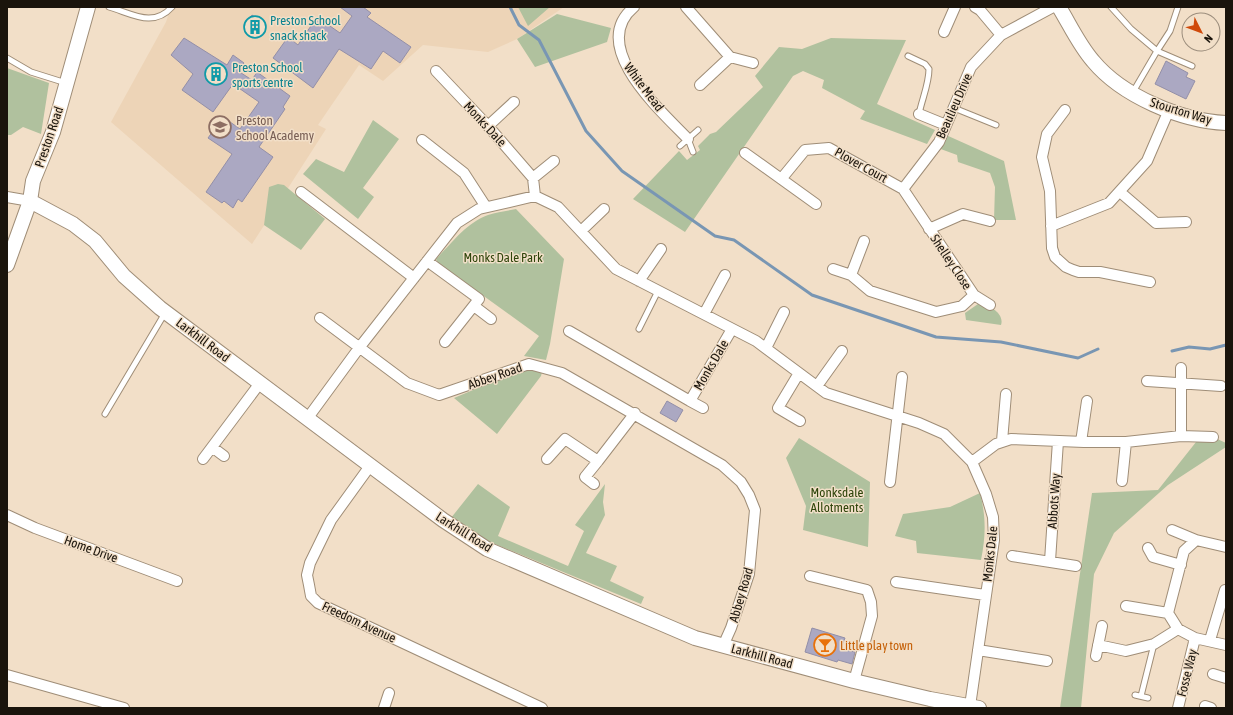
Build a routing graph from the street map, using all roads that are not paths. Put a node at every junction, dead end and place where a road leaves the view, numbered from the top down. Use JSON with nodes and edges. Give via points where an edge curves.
{"nodes":[{"id":1,"x":88,"y":7,"type":"edge"},
{"id":2,"x":109,"y":7,"type":"edge"},
{"id":3,"x":172,"y":7,"type":"edge"},
{"id":4,"x":634,"y":7,"type":"edge"},
{"id":5,"x":686,"y":7,"type":"edge"},
{"id":6,"x":955,"y":7,"type":"edge"},
{"id":7,"x":975,"y":7,"type":"edge"},
{"id":8,"x":1053,"y":7,"type":"edge"},
{"id":9,"x":1059,"y":7,"type":"edge"},
{"id":10,"x":1111,"y":7,"type":"edge"},
{"id":11,"x":1178,"y":7,"type":"edge"},
{"id":12,"x":944,"y":32,"type":"dead end"},
{"id":13,"x":1001,"y":35,"type":"junction"},
{"id":14,"x":1157,"y":51,"type":"junction"},
{"id":15,"x":908,"y":56,"type":"dead end"},
{"id":16,"x":730,"y":57,"type":"junction"},
{"id":17,"x":7,"y":58,"type":"edge"},
{"id":18,"x":753,"y":63,"type":"dead end"},
{"id":19,"x":1192,"y":66,"type":"dead end"},
{"id":20,"x":436,"y":71,"type":"dead end"},
{"id":21,"x":67,"y":84,"type":"junction"},
{"id":22,"x":700,"y":85,"type":"dead end"},
{"id":23,"x":1132,"y":93,"type":"junction"},
{"id":24,"x":514,"y":102,"type":"dead end"},
{"id":25,"x":954,"y":108,"type":"junction"},
{"id":26,"x":1065,"y":110,"type":"dead end"},
{"id":27,"x":1169,"y":110,"type":"junction"},
{"id":28,"x":918,"y":114,"type":"joint"},
{"id":29,"x":1226,"y":123,"type":"edge"},
{"id":30,"x":946,"y":125,"type":"junction"},
{"id":31,"x":996,"y":125,"type":"dead end"},
{"id":32,"x":488,"y":126,"type":"junction"},
{"id":33,"x":698,"y":130,"type":"dead end"},
{"id":34,"x":422,"y":140,"type":"dead end"},
{"id":35,"x":684,"y":143,"type":"junction"},
{"id":36,"x":693,"y":152,"type":"dead end"},
{"id":37,"x":745,"y":153,"type":"dead end"},
{"id":38,"x":554,"y":161,"type":"dead end"},
{"id":39,"x":533,"y":178,"type":"junction"},
{"id":40,"x":782,"y":178,"type":"junction"},
{"id":41,"x":904,"y":189,"type":"junction"},
{"id":42,"x":301,"y":192,"type":"dead end"},
{"id":43,"x":1120,"y":192,"type":"junction"},
{"id":44,"x":535,"y":196,"type":"junction"},
{"id":45,"x":7,"y":197,"type":"edge"},
{"id":46,"x":30,"y":201,"type":"junction"},
{"id":47,"x":816,"y":204,"type":"dead end"},
{"id":48,"x":486,"y":207,"type":"junction"},
{"id":49,"x":604,"y":209,"type":"dead end"},
{"id":50,"x":990,"y":222,"type":"dead end"},
{"id":51,"x":1186,"y":222,"type":"dead end"},
{"id":52,"x":1051,"y":226,"type":"junction"},
{"id":53,"x":929,"y":229,"type":"junction"},
{"id":54,"x":581,"y":231,"type":"junction"},
{"id":55,"x":864,"y":242,"type":"dead end"},
{"id":56,"x":661,"y":248,"type":"dead end"},
{"id":57,"x":427,"y":261,"type":"junction"},
{"id":58,"x":7,"y":265,"type":"edge"},
{"id":59,"x":833,"y":269,"type":"dead end"},
{"id":60,"x":725,"y":275,"type":"dead end"},
{"id":61,"x":851,"y":275,"type":"junction"},
{"id":62,"x":414,"y":278,"type":"junction"},
{"id":63,"x":639,"y":281,"type":"junction"},
{"id":64,"x":1150,"y":282,"type":"dead end"},
{"id":65,"x":658,"y":291,"type":"junction"},
{"id":66,"x":974,"y":295,"type":"junction"},
{"id":67,"x":990,"y":305,"type":"dead end"},
{"id":68,"x":474,"y":306,"type":"junction"},
{"id":69,"x":165,"y":312,"type":"junction"},
{"id":70,"x":784,"y":312,"type":"dead end"},
{"id":71,"x":704,"y":314,"type":"junction"},
{"id":72,"x":320,"y":318,"type":"dead end"},
{"id":73,"x":491,"y":319,"type":"dead end"},
{"id":74,"x":638,"y":329,"type":"dead end"},
{"id":75,"x":732,"y":329,"type":"junction"},
{"id":76,"x":569,"y":331,"type":"dead end"},
{"id":77,"x":445,"y":342,"type":"dead end"},
{"id":78,"x":360,"y":348,"type":"junction"},
{"id":79,"x":766,"y":348,"type":"junction"},
{"id":80,"x":842,"y":351,"type":"dead end"},
{"id":81,"x":1181,"y":368,"type":"dead end"},
{"id":82,"x":799,"y":373,"type":"junction"},
{"id":83,"x":902,"y":377,"type":"dead end"},
{"id":84,"x":1147,"y":381,"type":"dead end"},
{"id":85,"x":260,"y":382,"type":"junction"},
{"id":86,"x":1181,"y":382,"type":"junction"},
{"id":87,"x":817,"y":386,"type":"junction"},
{"id":88,"x":1221,"y":386,"type":"dead end"},
{"id":89,"x":1006,"y":394,"type":"dead end"},
{"id":90,"x":690,"y":401,"type":"junction"},
{"id":91,"x":1087,"y":401,"type":"dead end"},
{"id":92,"x":703,"y":408,"type":"dead end"},
{"id":93,"x":634,"y":413,"type":"junction"},
{"id":94,"x":105,"y":414,"type":"dead end"},
{"id":95,"x":896,"y":415,"type":"junction"},
{"id":96,"x":307,"y":419,"type":"junction"},
{"id":97,"x":800,"y":421,"type":"dead end"},
{"id":98,"x":1181,"y":436,"type":"junction"},
{"id":99,"x":1214,"y":436,"type":"dead end"},
{"id":100,"x":1002,"y":441,"type":"junction"},
{"id":101,"x":1058,"y":441,"type":"junction"},
{"id":102,"x":1081,"y":442,"type":"junction"},
{"id":103,"x":1126,"y":442,"type":"junction"},
{"id":104,"x":212,"y":447,"type":"junction"},
{"id":105,"x":224,"y":456,"type":"dead end"},
{"id":106,"x":203,"y":459,"type":"dead end"},
{"id":107,"x":547,"y":459,"type":"dead end"},
{"id":108,"x":598,"y":461,"type":"junction"},
{"id":109,"x":972,"y":462,"type":"junction"},
{"id":110,"x":370,"y":466,"type":"junction"},
{"id":111,"x":1122,"y":481,"type":"dead end"},
{"id":112,"x":890,"y":482,"type":"dead end"},
{"id":113,"x":594,"y":484,"type":"dead end"},
{"id":114,"x":7,"y":515,"type":"edge"},
{"id":115,"x":1172,"y":530,"type":"dead end"},
{"id":116,"x":1196,"y":540,"type":"junction"},
{"id":117,"x":1226,"y":547,"type":"edge"},
{"id":118,"x":1148,"y":548,"type":"dead end"},
{"id":119,"x":1012,"y":556,"type":"dead end"},
{"id":120,"x":1050,"y":561,"type":"junction"},
{"id":121,"x":1181,"y":565,"type":"junction"},
{"id":122,"x":1076,"y":566,"type":"dead end"},
{"id":123,"x":810,"y":576,"type":"dead end"},
{"id":124,"x":177,"y":581,"type":"dead end"},
{"id":125,"x":896,"y":582,"type":"dead end"},
{"id":126,"x":1225,"y":590,"type":"dead end"},
{"id":127,"x":985,"y":596,"type":"junction"},
{"id":128,"x":1126,"y":606,"type":"dead end"},
{"id":129,"x":1168,"y":613,"type":"junction"},
{"id":130,"x":1102,"y":626,"type":"dead end"},
{"id":131,"x":1178,"y":629,"type":"junction"},
{"id":132,"x":1195,"y":638,"type":"junction"},
{"id":133,"x":1210,"y":640,"type":"junction"},
{"id":134,"x":1154,"y":644,"type":"junction"},
{"id":135,"x":1098,"y":645,"type":"junction"},
{"id":136,"x":1226,"y":645,"type":"edge"},
{"id":137,"x":723,"y":646,"type":"junction"},
{"id":138,"x":978,"y":650,"type":"junction"},
{"id":139,"x":1096,"y":656,"type":"dead end"},
{"id":140,"x":1047,"y":661,"type":"dead end"},
{"id":141,"x":7,"y":674,"type":"edge"},
{"id":142,"x":1213,"y":674,"type":"dead end"},
{"id":143,"x":1226,"y":678,"type":"edge"},
{"id":144,"x":854,"y":682,"type":"junction"},
{"id":145,"x":389,"y":693,"type":"dead end"},
{"id":146,"x":1135,"y":695,"type":"dead end"},
{"id":147,"x":1141,"y":696,"type":"junction"},
{"id":148,"x":1148,"y":698,"type":"dead end"},
{"id":149,"x":929,"y":703,"type":"edge"},
{"id":150,"x":975,"y":707,"type":"edge"},
{"id":151,"x":124,"y":708,"type":"edge"},
{"id":152,"x":384,"y":708,"type":"edge"},
{"id":153,"x":542,"y":708,"type":"edge"},
{"id":154,"x":1178,"y":708,"type":"edge"}],
"edges":[{"from":1,"to":21,"type":"street","name":"Preston Road"},
{"from":2,"to":3,"type":"lane","via":[[149,20],[160,18]]},
{"from":4,"to":35,"type":"street","name":"White Mead","via":[[622,21],[618,33],[625,66]]},
{"from":5,"to":16,"type":"street"},
{"from":6,"to":12,"type":"street"},
{"from":7,"to":13,"type":"street"},
{"from":8,"to":13,"type":"street","name":"Beaulieu Drive"},
{"from":9,"to":23,"type":"street","name":"Stourton Way","via":[[1093,61],[1109,77]]},
{"from":10,"to":14,"type":"lane","via":[[1131,29]]},
{"from":11,"to":14,"type":"lane","via":[[1170,31]]},
{"from":13,"to":25,"type":"street","name":"Beaulieu Drive","via":[[971,67]]},
{"from":14,"to":19,"type":"lane"},
{"from":14,"to":23,"type":"lane"},
{"from":15,"to":28,"type":"lane","via":[[929,69],[929,78]]},
{"from":16,"to":18,"type":"street"},
{"from":16,"to":22,"type":"street"},
{"from":17,"to":21,"type":"lane","via":[[31,72]]},
{"from":20,"to":32,"type":"street","name":"Monks Dale"},
{"from":21,"to":46,"type":"street","name":"Preston Road","via":[[53,132],[33,181]]},
{"from":23,"to":27,"type":"street","name":"Stourton Way"},
{"from":24,"to":32,"type":"street"},
{"from":25,"to":30,"type":"street","name":"Beaulieu Drive"},
{"from":25,"to":31,"type":"lane"},
{"from":26,"to":52,"type":"street","via":[[1047,134],[1042,157],[1050,191]]},
{"from":27,"to":29,"type":"street","name":"Stourton Way","via":[[1197,119]]},
{"from":27,"to":43,"type":"street","via":[[1147,161]]},
{"from":28,"to":30,"type":"street"},
{"from":30,"to":41,"type":"street","name":"Beaulieu Drive","via":[[939,142]]},
{"from":32,"to":39,"type":"street","name":"Monks Dale"},
{"from":33,"to":35,"type":"lane"},
{"from":34,"to":48,"type":"street","via":[[464,173]]},
{"from":35,"to":36,"type":"lane"},
{"from":37,"to":40,"type":"street"},
{"from":38,"to":39,"type":"street"},
{"from":39,"to":44,"type":"street"},
{"from":40,"to":41,"type":"street","name":"Plover Court","via":[[805,150],[829,148]]},
{"from":40,"to":47,"type":"street"},
{"from":41,"to":53,"type":"street","name":"Shelley Close"},
{"from":42,"to":62,"type":"street"},
{"from":43,"to":51,"type":"street","via":[[1156,223]]},
{"from":43,"to":52,"type":"street","via":[[1109,203]]},
{"from":44,"to":48,"type":"street"},
{"from":44,"to":54,"type":"street","name":"Monks Dale","via":[[558,207]]},
{"from":45,"to":46,"type":"street"},
{"from":46,"to":58,"type":"street","name":"Preston Road"},
{"from":46,"to":69,"type":"street","name":"Larkhill Road","via":[[73,224],[95,241],[124,276]]},
{"from":48,"to":57,"type":"street","via":[[457,223]]},
{"from":49,"to":54,"type":"street"},
{"from":50,"to":53,"type":"street","name":"Shelley Close","via":[[963,214]]},
{"from":52,"to":64,"type":"street","via":[[1055,257],[1066,267],[1079,272],[1100,272]]},
{"from":53,"to":66,"type":"street","name":"Shelley Close"},
{"from":54,"to":63,"type":"street","name":"Monks Dale","via":[[616,269]]},
{"from":55,"to":61,"type":"street"},
{"from":56,"to":63,"type":"street"},
{"from":57,"to":62,"type":"street"},
{"from":57,"to":68,"type":"street","via":[[479,299]]},
{"from":59,"to":61,"type":"street"},
{"from":60,"to":71,"type":"street"},
{"from":61,"to":66,"type":"street","name":"Shelley Close","via":[[870,291],[936,312],[962,306]]},
{"from":62,"to":78,"type":"street"},
{"from":63,"to":65,"type":"street","name":"Monks Dale"},
{"from":65,"to":71,"type":"street","name":"Monks Dale"},
{"from":65,"to":74,"type":"lane"},
{"from":66,"to":67,"type":"street","name":"Shelley Close"},
{"from":68,"to":73,"type":"street"},
{"from":68,"to":77,"type":"street"},
{"from":69,"to":85,"type":"street","name":"Larkhill Road"},
{"from":69,"to":94,"type":"lane"},
{"from":70,"to":79,"type":"street"},
{"from":71,"to":75,"type":"street","name":"Monks Dale"},
{"from":72,"to":78,"type":"street"},
{"from":75,"to":79,"type":"street","name":"Monks Dale"},
{"from":75,"to":90,"type":"street","name":"Monks Dale"},
{"from":76,"to":90,"type":"street","name":"Monks Dale"},
{"from":78,"to":93,"type":"street","name":"Abbey Road","via":[[407,383],[439,395],[529,364],[562,373]]},
{"from":78,"to":96,"type":"street"},
{"from":79,"to":82,"type":"street","name":"Monks Dale"},
{"from":80,"to":87,"type":"street"},
{"from":81,"to":86,"type":"street"},
{"from":82,"to":87,"type":"street","name":"Monks Dale"},
{"from":82,"to":97,"type":"street","via":[[778,408]]},
{"from":83,"to":95,"type":"street"},
{"from":84,"to":86,"type":"street"},
{"from":85,"to":96,"type":"street","name":"Larkhill Road"},
{"from":85,"to":104,"type":"street"},
{"from":86,"to":88,"type":"street"},
{"from":86,"to":98,"type":"street"},
{"from":87,"to":95,"type":"street","name":"Monks Dale","via":[[826,393]]},
{"from":89,"to":100,"type":"street"},
{"from":90,"to":92,"type":"street","name":"Monks Dale"},
{"from":91,"to":102,"type":"street"},
{"from":93,"to":108,"type":"street"},
{"from":93,"to":137,"type":"street","name":"Abbey Road","via":[[722,465],[741,482],[755,510],[749,574]]},
{"from":95,"to":109,"type":"street","name":"Monks Dale","via":[[944,434]]},
{"from":95,"to":112,"type":"street"},
{"from":96,"to":110,"type":"street","name":"Larkhill Road"},
{"from":98,"to":99,"type":"street"},
{"from":98,"to":103,"type":"street"},
{"from":100,"to":101,"type":"street"},
{"from":100,"to":109,"type":"street"},
{"from":101,"to":102,"type":"street"},
{"from":101,"to":120,"type":"street","name":"Abbots Way"},
{"from":102,"to":103,"type":"street"},
{"from":103,"to":111,"type":"street"},
{"from":104,"to":105,"type":"street"},
{"from":104,"to":106,"type":"street"},
{"from":107,"to":108,"type":"street","via":[[565,439]]},
{"from":108,"to":113,"type":"street","via":[[585,477]]},
{"from":109,"to":127,"type":"street","name":"Monks Dale","via":[[993,517],[994,540]]},
{"from":110,"to":137,"type":"street","name":"Larkhill Road","via":[[443,520],[487,548],[695,638]]},
{"from":110,"to":153,"type":"street","name":"Freedom Avenue","via":[[331,520],[310,563],[307,575],[312,596],[318,603]]},
{"from":114,"to":124,"type":"street","name":"Home Drive"},
{"from":115,"to":116,"type":"street"},
{"from":116,"to":117,"type":"street"},
{"from":116,"to":121,"type":"street","via":[[1184,551]]},
{"from":118,"to":121,"type":"street","via":[[1153,556]]},
{"from":119,"to":120,"type":"street"},
{"from":120,"to":122,"type":"street"},
{"from":121,"to":129,"type":"street"},
{"from":123,"to":144,"type":"street","via":[[867,590],[872,616]]},
{"from":125,"to":127,"type":"street","name":"Monks Dale"},
{"from":126,"to":133,"type":"street"},
{"from":127,"to":138,"type":"street","name":"Monks Dale"},
{"from":128,"to":129,"type":"street"},
{"from":129,"to":131,"type":"street"},
{"from":130,"to":135,"type":"street"},
{"from":131,"to":132,"type":"street"},
{"from":131,"to":134,"type":"street"},
{"from":132,"to":133,"type":"street"},
{"from":132,"to":154,"type":"street","name":"Fosse Way"},
{"from":133,"to":136,"type":"street"},
{"from":134,"to":135,"type":"street","via":[[1126,651]]},
{"from":134,"to":147,"type":"lane"},
{"from":135,"to":139,"type":"street"},
{"from":137,"to":144,"type":"street","name":"Larkhill Road"},
{"from":138,"to":140,"type":"street"},
{"from":138,"to":150,"type":"street","name":"Monks Dale"},
{"from":141,"to":151,"type":"street"},
{"from":142,"to":143,"type":"street"},
{"from":144,"to":149,"type":"street","name":"Larkhill Road"},
{"from":145,"to":152,"type":"street"},
{"from":146,"to":147,"type":"lane"},
{"from":147,"to":148,"type":"lane"},
{"from":149,"to":150,"type":"street","name":"Larkhill Road"}]}
